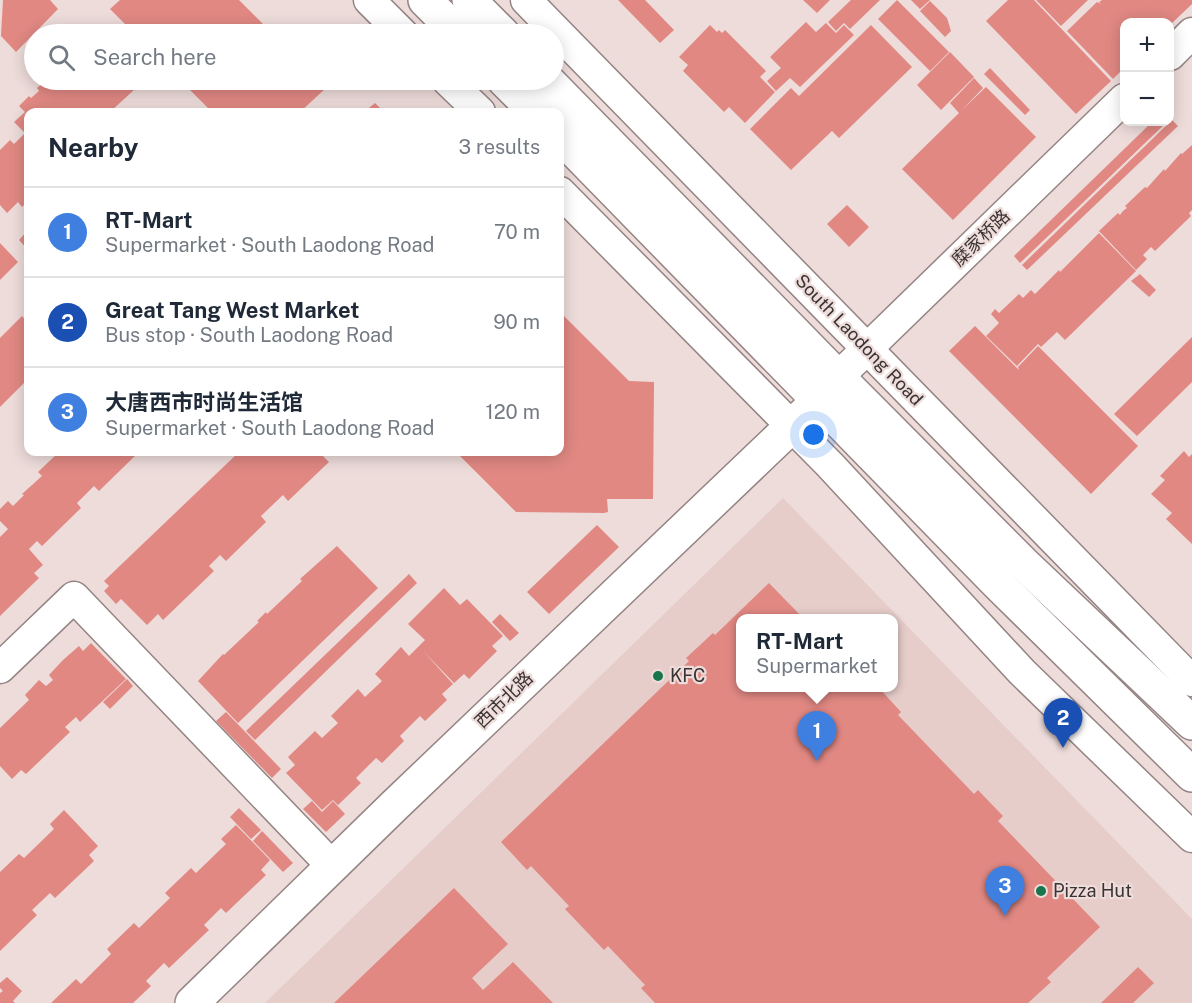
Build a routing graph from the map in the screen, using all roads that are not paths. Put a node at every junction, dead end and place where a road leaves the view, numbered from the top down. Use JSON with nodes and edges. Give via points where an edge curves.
{"nodes":[{"id":1,"x":369,"y":0,"type":"edge"},
{"id":2,"x":425,"y":0,"type":"edge"},
{"id":3,"x":470,"y":0,"type":"edge"},
{"id":4,"x":526,"y":0,"type":"edge"},
{"id":5,"x":393,"y":24,"type":"edge"},
{"id":6,"x":449,"y":24,"type":"edge"},
{"id":7,"x":493,"y":24,"type":"edge"},
{"id":8,"x":549,"y":24,"type":"edge"},
{"id":9,"x":1192,"y":33,"type":"edge"},
{"id":10,"x":564,"y":39,"type":"edge"},
{"id":11,"x":1174,"y":51,"type":"edge"},
{"id":12,"x":457,"y":90,"type":"edge"},
{"id":13,"x":514,"y":90,"type":"edge"},
{"id":14,"x":556,"y":90,"type":"edge"},
{"id":15,"x":1120,"y":104,"type":"edge"},
{"id":16,"x":476,"y":108,"type":"edge"},
{"id":17,"x":532,"y":108,"type":"edge"},
{"id":18,"x":564,"y":140,"type":"edge"},
{"id":19,"x":564,"y":196,"type":"edge"},
{"id":20,"x":867,"y":349,"type":"junction"},
{"id":21,"x":828,"y":389,"type":"junction"},
{"id":22,"x":791,"y":426,"type":"junction"},
{"id":23,"x":0,"y":668,"type":"edge"},
{"id":24,"x":1189,"y":703,"type":"edge"},
{"id":25,"x":1192,"y":776,"type":"edge"},
{"id":26,"x":1192,"y":837,"type":"edge"},
{"id":27,"x":332,"y":866,"type":"junction"},
{"id":28,"x":192,"y":1003,"type":"edge"}],
"edges":[{"from":1,"to":5,"type":"street"},
{"from":2,"to":6,"type":"main road"},
{"from":3,"to":7,"type":"main road"},
{"from":4,"to":8,"type":"street","name":"South Laodong Road"},
{"from":9,"to":11,"type":"street"},
{"from":10,"to":20,"type":"street","name":"South Laodong Road"},
{"from":12,"to":16,"type":"street"},
{"from":13,"to":17,"type":"main road"},
{"from":14,"to":21,"type":"main road","name":"South Laodong Road"},
{"from":15,"to":20,"type":"street","name":"糜家桥路"},
{"from":18,"to":21,"type":"main road","name":"South Laodong Road"},
{"from":19,"to":22,"type":"street"},
{"from":20,"to":21,"type":"street","name":"糜家桥路"},
{"from":20,"to":24,"type":"street","name":"South Laodong Road"},
{"from":21,"to":22,"type":"main road","name":"西市北路"},
{"from":21,"to":24,"type":"main road","name":"South Laodong Road","via":[[1023,563]]},
{"from":21,"to":25,"type":"main road","name":"South Laodong Road","via":[[998,584]]},
{"from":22,"to":26,"type":"street","via":[[1022,672]]},
{"from":22,"to":27,"type":"main road","name":"西市北路"},
{"from":23,"to":27,"type":"street","via":[[74,597]]},
{"from":27,"to":28,"type":"main road","name":"西市北路"}]}
